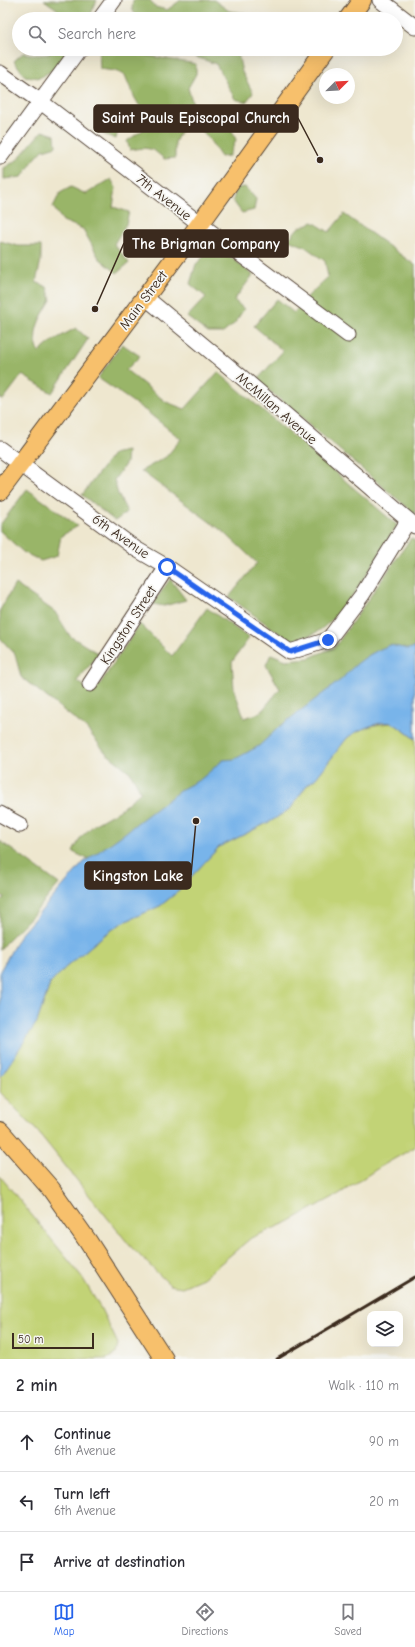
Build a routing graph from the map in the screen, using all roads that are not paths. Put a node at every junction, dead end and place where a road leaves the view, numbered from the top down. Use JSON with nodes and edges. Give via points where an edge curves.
{"nodes":[{"id":1,"x":114,"y":0,"type":"edge"},
{"id":2,"x":362,"y":0,"type":"edge"},
{"id":3,"x":380,"y":0,"type":"edge"},
{"id":4,"x":105,"y":12,"type":"edge"},
{"id":5,"x":353,"y":12,"type":"edge"},
{"id":6,"x":396,"y":12,"type":"edge"},
{"id":7,"x":403,"y":18,"type":"edge"},
{"id":8,"x":415,"y":27,"type":"edge"},
{"id":9,"x":74,"y":56,"type":"edge"},
{"id":10,"x":321,"y":56,"type":"edge"},
{"id":11,"x":0,"y":73,"type":"edge"},
{"id":12,"x":41,"y":102,"type":"junction"},
{"id":13,"x":0,"y":157,"type":"edge"},
{"id":14,"x":200,"y":224,"type":"junction"},
{"id":15,"x":145,"y":297,"type":"junction"},
{"id":16,"x":348,"y":335,"type":"dead end"},
{"id":17,"x":0,"y":449,"type":"edge"},
{"id":18,"x":21,"y":464,"type":"junction"},
{"id":19,"x":0,"y":491,"type":"edge"},
{"id":20,"x":412,"y":524,"type":"edge"},
{"id":21,"x":167,"y":567,"type":"junction"},
{"id":22,"x":90,"y":684,"type":"dead end"},
{"id":23,"x":0,"y":814,"type":"edge"},
{"id":24,"x":20,"y":825,"type":"dead end"},
{"id":25,"x":5,"y":1137,"type":"edge"},
{"id":26,"x":164,"y":1359,"type":"edge"}],
"edges":[{"from":1,"to":4,"type":"street"},
{"from":2,"to":5,"type":"main road"},
{"from":3,"to":6,"type":"street"},
{"from":7,"to":8,"type":"street"},
{"from":9,"to":12,"type":"street"},
{"from":10,"to":14,"type":"main road","name":"Main Street"},
{"from":11,"to":12,"type":"street","name":"7th Avenue"},
{"from":12,"to":13,"type":"street"},
{"from":12,"to":14,"type":"street","name":"7th Avenue"},
{"from":14,"to":15,"type":"main road","name":"Main Street"},
{"from":14,"to":16,"type":"street","name":"7th Avenue"},
{"from":15,"to":18,"type":"main road","name":"Main Street"},
{"from":15,"to":20,"type":"street","name":"McMillan Avenue"},
{"from":17,"to":18,"type":"street","name":"6th Avenue"},
{"from":18,"to":19,"type":"main road","name":"Main Street"},
{"from":18,"to":21,"type":"street","name":"6th Avenue","via":[[136,549]]},
{"from":20,"to":21,"type":"street","name":"6th Avenue","via":[[328,640],[290,652]]},
{"from":21,"to":22,"type":"street","name":"Kingston Street"},
{"from":23,"to":24,"type":"street"},
{"from":25,"to":26,"type":"main road","via":[[51,1189]]}]}
